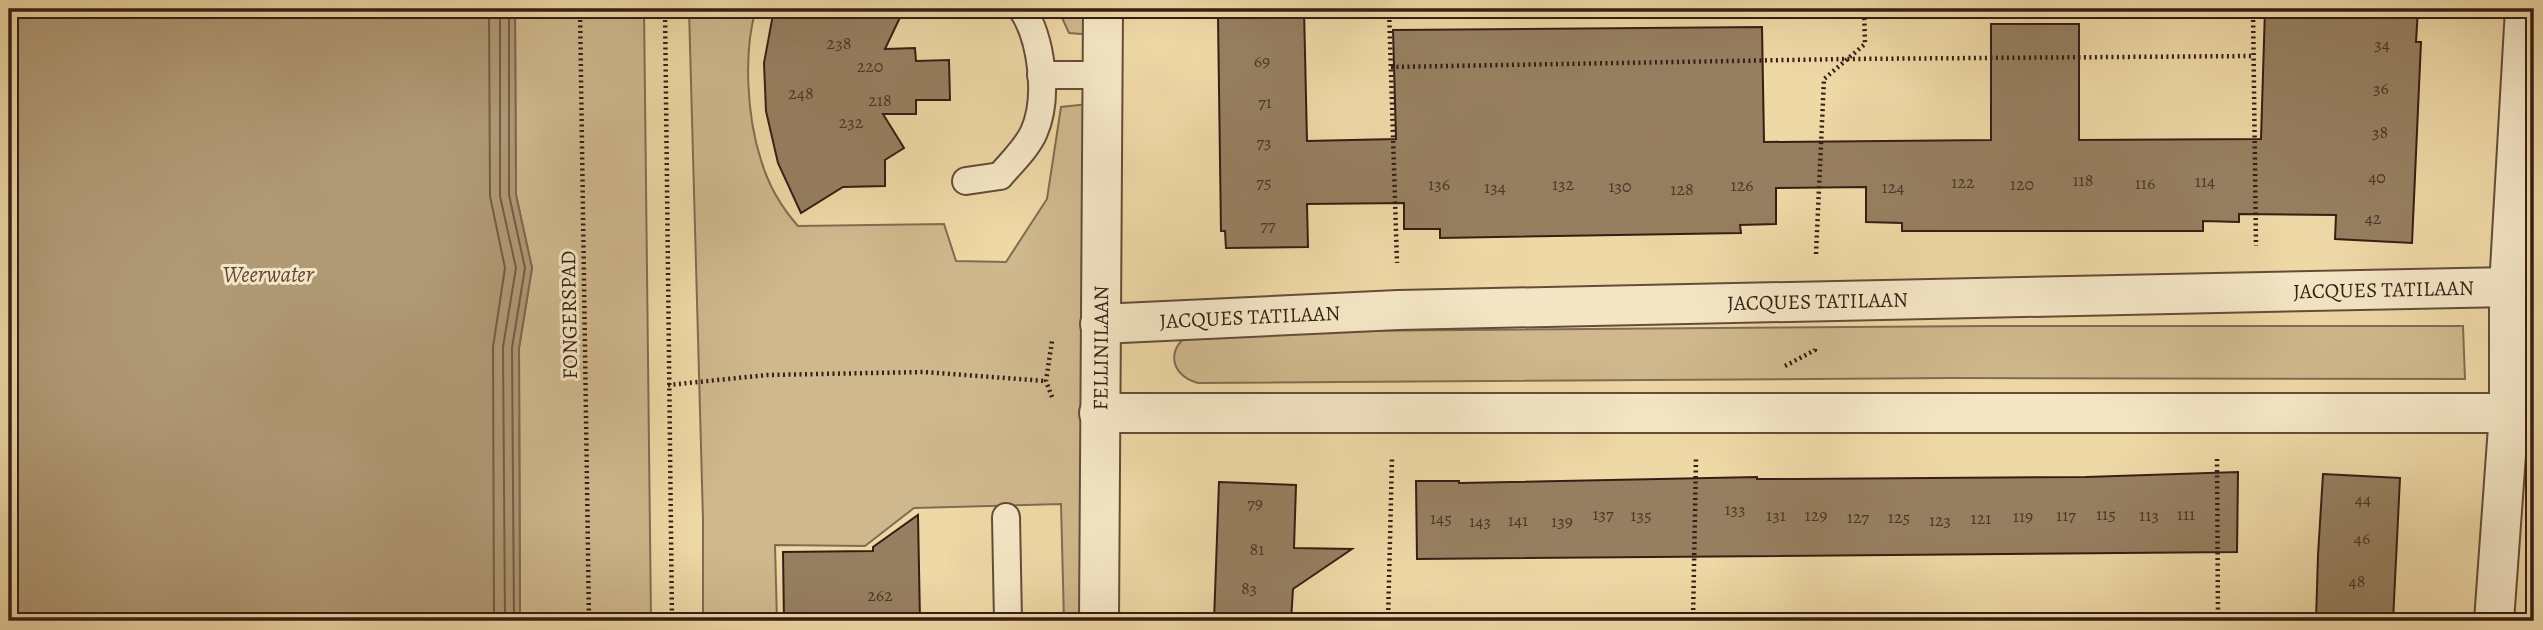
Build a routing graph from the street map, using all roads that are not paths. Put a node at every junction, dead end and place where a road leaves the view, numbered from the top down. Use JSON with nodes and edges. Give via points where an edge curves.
{"nodes":[{"id":1,"x":1022,"y":9,"type":"edge"},
{"id":2,"x":1102,"y":9,"type":"edge"},
{"id":3,"x":2525,"y":9,"type":"edge"},
{"id":4,"x":1041,"y":75,"type":"junction"},
{"id":5,"x":1102,"y":75,"type":"junction"},
{"id":6,"x":966,"y":181,"type":"dead end"},
{"id":7,"x":2522,"y":288,"type":"edge"},
{"id":8,"x":1100,"y":324,"type":"junction"},
{"id":9,"x":1099,"y":413,"type":"junction"},
{"id":10,"x":2522,"y":414,"type":"edge"},
{"id":11,"x":1006,"y":517,"type":"dead end"},
{"id":12,"x":1008,"y":621,"type":"edge"},
{"id":13,"x":1099,"y":621,"type":"edge"},
{"id":14,"x":2494,"y":621,"type":"edge"}],
"edges":[{"from":1,"to":4,"type":"lane","via":[[1041,56]]},
{"from":2,"to":5,"type":"street","name":"FELLINILAAN"},
{"from":3,"to":7,"type":"street"},
{"from":4,"to":5,"type":"lane"},
{"from":4,"to":6,"type":"lane","via":[[1034,132],[1000,176]]},
{"from":5,"to":8,"type":"street","name":"FELLINILAAN"},
{"from":7,"to":8,"type":"street","name":"JACQUES TATILAAN","via":[[1398,310]]},
{"from":7,"to":10,"type":"street"},
{"from":8,"to":9,"type":"street","name":"FELLINILAAN"},
{"from":9,"to":10,"type":"street"},
{"from":9,"to":13,"type":"street","name":"FELLINILAAN"},
{"from":10,"to":14,"type":"street"},
{"from":11,"to":12,"type":"lane"}]}
